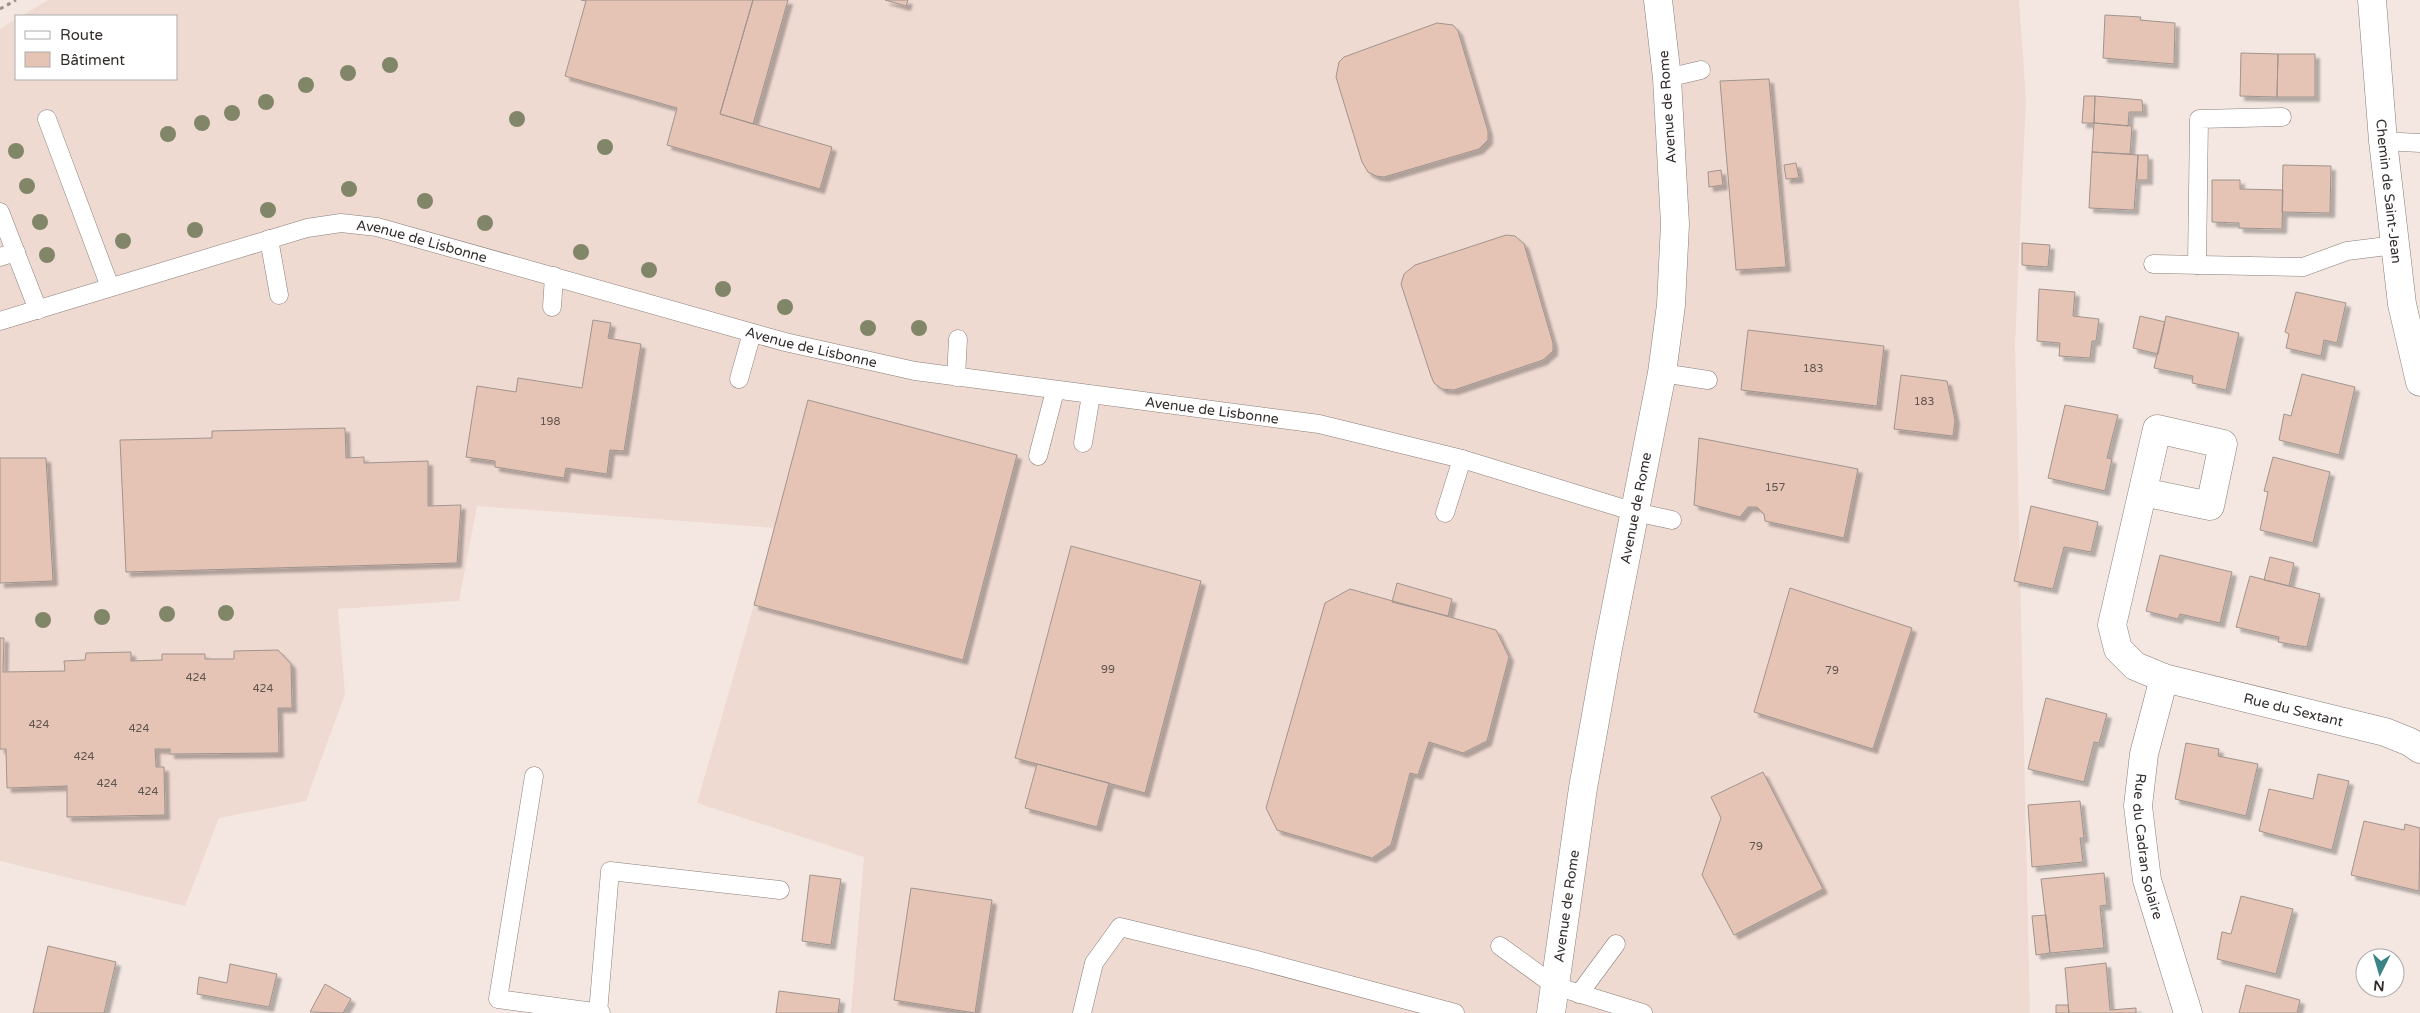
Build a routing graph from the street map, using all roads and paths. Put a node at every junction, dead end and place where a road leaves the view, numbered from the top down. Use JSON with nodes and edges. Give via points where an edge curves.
{"nodes":[{"id":1,"x":16,"y":0,"type":"edge"},
{"id":2,"x":1658,"y":0,"type":"edge"},
{"id":3,"x":2372,"y":0,"type":"edge"},
{"id":4,"x":0,"y":9,"type":"edge"},
{"id":5,"x":1701,"y":70,"type":"dead end"},
{"id":6,"x":1667,"y":78,"type":"junction"},
{"id":7,"x":2282,"y":117,"type":"dead end"},
{"id":8,"x":47,"y":118,"type":"dead end"},
{"id":9,"x":2384,"y":141,"type":"junction"},
{"id":10,"x":2420,"y":143,"type":"edge"},
{"id":11,"x":0,"y":212,"type":"edge"},
{"id":12,"x":269,"y":239,"type":"junction"},
{"id":13,"x":2395,"y":245,"type":"junction"},
{"id":14,"x":8,"y":255,"type":"edge"},
{"id":15,"x":2152,"y":264,"type":"dead end"},
{"id":16,"x":2197,"y":265,"type":"junction"},
{"id":17,"x":554,"y":276,"type":"junction"},
{"id":18,"x":110,"y":287,"type":"junction"},
{"id":19,"x":279,"y":295,"type":"dead end"},
{"id":20,"x":552,"y":307,"type":"dead end"},
{"id":21,"x":38,"y":310,"type":"junction"},
{"id":22,"x":0,"y":321,"type":"edge"},
{"id":23,"x":752,"y":332,"type":"junction"},
{"id":24,"x":958,"y":339,"type":"dead end"},
{"id":25,"x":1662,"y":372,"type":"junction"},
{"id":26,"x":956,"y":377,"type":"junction"},
{"id":27,"x":739,"y":379,"type":"dead end"},
{"id":28,"x":1708,"y":380,"type":"dead end"},
{"id":29,"x":2420,"y":382,"type":"edge"},
{"id":30,"x":1055,"y":391,"type":"junction"},
{"id":31,"x":1092,"y":395,"type":"junction"},
{"id":32,"x":1083,"y":443,"type":"dead end"},
{"id":33,"x":1038,"y":456,"type":"dead end"},
{"id":34,"x":1462,"y":459,"type":"junction"},
{"id":35,"x":2143,"y":492,"type":"dead end"},
{"id":36,"x":1635,"y":512,"type":"junction"},
{"id":37,"x":1445,"y":513,"type":"dead end"},
{"id":38,"x":1672,"y":520,"type":"dead end"},
{"id":39,"x":2164,"y":678,"type":"junction"},
{"id":40,"x":2420,"y":749,"type":"edge"},
{"id":41,"x":534,"y":776,"type":"dead end"},
{"id":42,"x":780,"y":890,"type":"dead end"},
{"id":43,"x":1616,"y":944,"type":"dead end"},
{"id":44,"x":1500,"y":946,"type":"dead end"},
{"id":45,"x":1567,"y":990,"type":"junction"},
{"id":46,"x":497,"y":1006,"type":"edge"},
{"id":47,"x":599,"y":1013,"type":"edge"},
{"id":48,"x":1082,"y":1013,"type":"edge"},
{"id":49,"x":1455,"y":1013,"type":"edge"},
{"id":50,"x":1551,"y":1013,"type":"edge"},
{"id":51,"x":1642,"y":1013,"type":"edge"},
{"id":52,"x":2188,"y":1013,"type":"edge"}],
"edges":[{"from":1,"to":4,"type":"path"},
{"from":2,"to":6,"type":"street","name":"Avenue de Rome"},
{"from":3,"to":9,"type":"street","name":"Chemin de Saint-Jean"},
{"from":5,"to":6,"type":"lane"},
{"from":6,"to":25,"type":"street","name":"Avenue de Rome","via":[[1661,130],[1675,224]]},
{"from":7,"to":16,"type":"lane","via":[[2199,119]]},
{"from":8,"to":18,"type":"lane"},
{"from":9,"to":10,"type":"lane"},
{"from":9,"to":13,"type":"street","name":"Chemin de Saint-Jean"},
{"from":11,"to":14,"type":"lane"},
{"from":12,"to":17,"type":"lane","name":"Avenue de Lisbonne","via":[[341,223],[377,226]]},
{"from":12,"to":18,"type":"lane","name":"Avenue de Lisbonne"},
{"from":12,"to":19,"type":"lane"},
{"from":13,"to":16,"type":"lane","via":[[2347,251],[2303,267]]},
{"from":13,"to":29,"type":"street","name":"Chemin de Saint-Jean","via":[[2402,304]]},
{"from":14,"to":21,"type":"lane"},
{"from":15,"to":16,"type":"lane"},
{"from":17,"to":20,"type":"lane"},
{"from":17,"to":23,"type":"lane","name":"Avenue de Lisbonne"},
{"from":18,"to":21,"type":"lane","name":"Avenue de Lisbonne"},
{"from":21,"to":22,"type":"lane","name":"Avenue de Lisbonne"},
{"from":23,"to":26,"type":"lane","name":"Avenue de Lisbonne","via":[[915,371]]},
{"from":23,"to":27,"type":"lane"},
{"from":24,"to":26,"type":"lane"},
{"from":25,"to":28,"type":"lane"},
{"from":25,"to":36,"type":"street","name":"Avenue de Rome"},
{"from":26,"to":30,"type":"lane","name":"Avenue de Lisbonne"},
{"from":30,"to":31,"type":"lane","name":"Avenue de Lisbonne"},
{"from":30,"to":33,"type":"lane"},
{"from":31,"to":32,"type":"lane"},
{"from":31,"to":34,"type":"lane","name":"Avenue de Lisbonne","via":[[1319,424]]},
{"from":34,"to":36,"type":"lane","name":"Avenue de Lisbonne"},
{"from":34,"to":37,"type":"lane"},
{"from":35,"to":39,"type":"street","name":"Rue du Sextant","via":[[2112,625],[2118,649],[2134,666]]},
{"from":36,"to":38,"type":"lane","name":"Avenue de Lisbonne"},
{"from":36,"to":45,"type":"street","name":"Avenue de Rome","via":[[1582,788]]},
{"from":39,"to":40,"type":"street","name":"Rue du Sextant","via":[[2385,732]]},
{"from":39,"to":52,"type":"street","name":"Rue du Cadran Solaire","via":[[2144,754],[2138,806],[2147,880]]},
{"from":41,"to":46,"type":"lane"},
{"from":42,"to":47,"type":"lane","via":[[610,870]]},
{"from":43,"to":45,"type":"lane"},
{"from":44,"to":45,"type":"lane"},
{"from":45,"to":50,"type":"street","name":"Avenue de Rome"},
{"from":45,"to":51,"type":"lane"},
{"from":46,"to":47,"type":"lane"},
{"from":48,"to":49,"type":"lane","via":[[1094,963],[1120,927]]}]}
